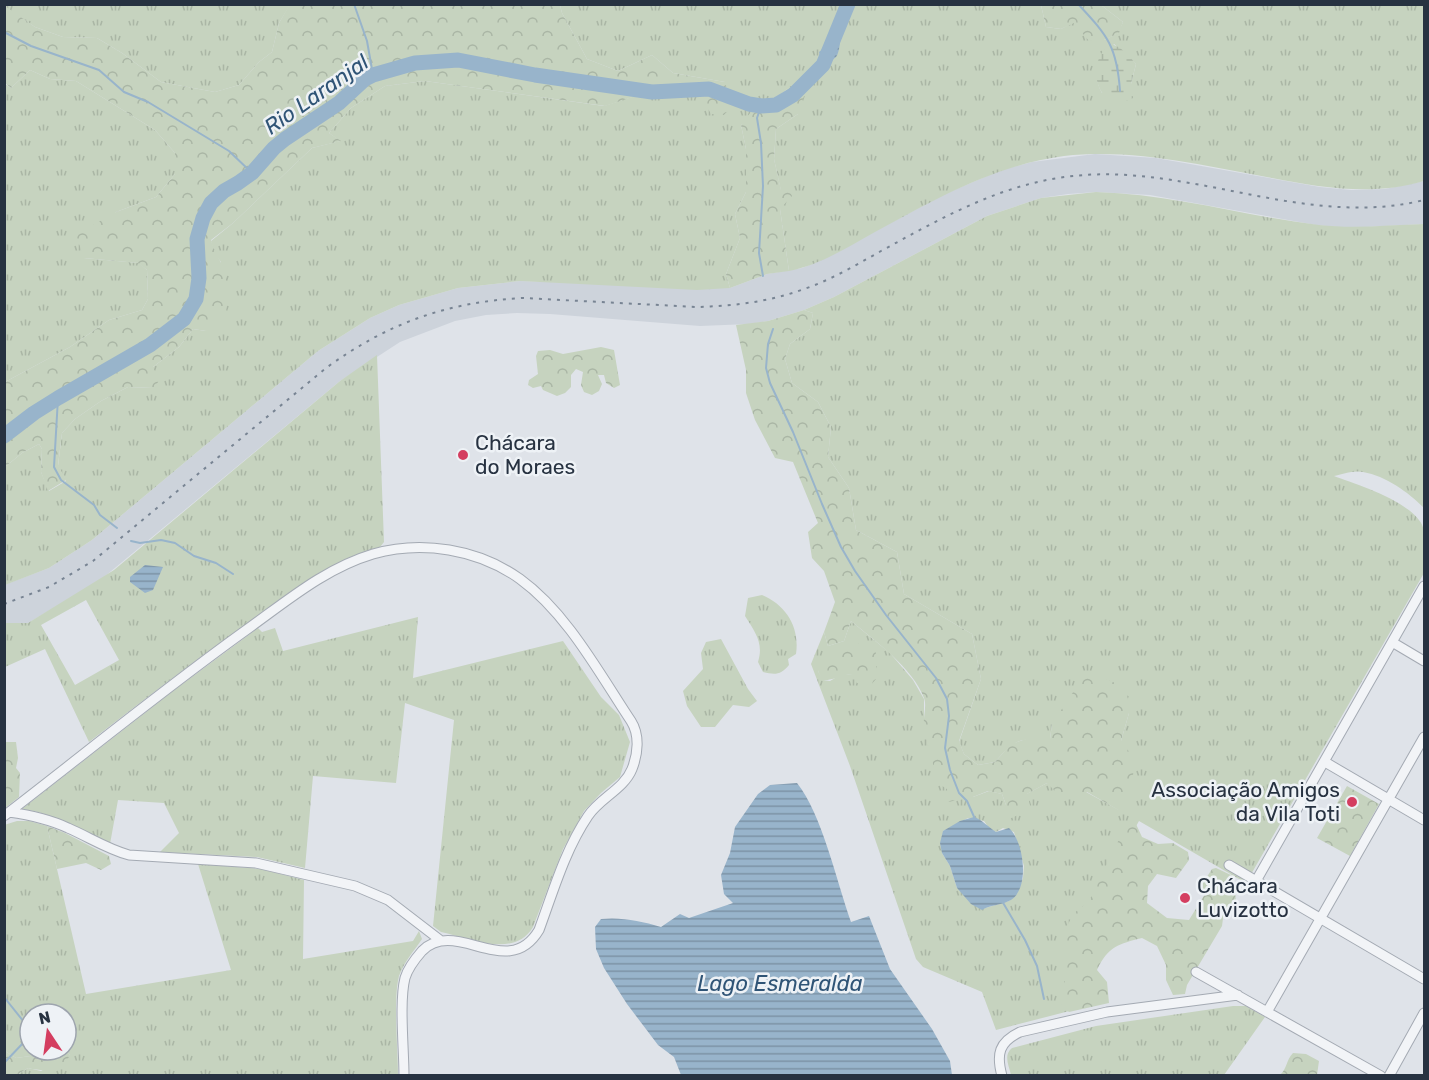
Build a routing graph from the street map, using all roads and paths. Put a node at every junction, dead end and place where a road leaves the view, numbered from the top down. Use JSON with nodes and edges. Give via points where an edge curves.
{"nodes":[{"id":1,"x":1425,"y":586,"type":"edge"},
{"id":2,"x":1392,"y":642,"type":"junction"},
{"id":3,"x":1425,"y":661,"type":"edge"},
{"id":4,"x":1425,"y":737,"type":"edge"},
{"id":5,"x":1325,"y":762,"type":"junction"},
{"id":6,"x":1389,"y":800,"type":"junction"},
{"id":7,"x":7,"y":814,"type":"edge"},
{"id":8,"x":1425,"y":820,"type":"edge"},
{"id":9,"x":1228,"y":865,"type":"dead end"},
{"id":10,"x":1256,"y":881,"type":"junction"},
{"id":11,"x":1320,"y":920,"type":"junction"},
{"id":12,"x":440,"y":940,"type":"junction"},
{"id":13,"x":1196,"y":972,"type":"dead end"},
{"id":14,"x":1425,"y":979,"type":"edge"},
{"id":15,"x":1238,"y":995,"type":"junction"},
{"id":16,"x":1267,"y":1012,"type":"junction"},
{"id":17,"x":1425,"y":1013,"type":"edge"},
{"id":18,"x":404,"y":1076,"type":"edge"},
{"id":19,"x":1002,"y":1076,"type":"edge"},
{"id":20,"x":1381,"y":1076,"type":"edge"},
{"id":21,"x":1389,"y":1076,"type":"edge"}],
"edges":[{"from":1,"to":2,"type":"street"},
{"from":2,"to":3,"type":"street"},
{"from":2,"to":5,"type":"street"},
{"from":4,"to":6,"type":"street"},
{"from":5,"to":6,"type":"street"},
{"from":5,"to":10,"type":"street"},
{"from":6,"to":8,"type":"street"},
{"from":6,"to":11,"type":"street"},
{"from":7,"to":12,"type":"street","via":[[46,820],[129,855],[256,863],[355,886],[388,900]]},
{"from":7,"to":12,"type":"street","via":[[167,688],[309,585],[355,560],[398,549],[465,553],[518,578],[560,617],[636,730],[636,752],[624,781],[583,825],[534,938],[520,948],[501,952]]},
{"from":9,"to":10,"type":"street"},
{"from":10,"to":11,"type":"street"},
{"from":11,"to":14,"type":"street"},
{"from":11,"to":16,"type":"street"},
{"from":12,"to":18,"type":"street","via":[[420,953],[405,977]]},
{"from":13,"to":15,"type":"street"},
{"from":15,"to":16,"type":"street"},
{"from":15,"to":19,"type":"street","via":[[1107,1012],[1020,1032],[1010,1037],[999,1054]]},
{"from":16,"to":20,"type":"street"},
{"from":17,"to":21,"type":"street"}]}
